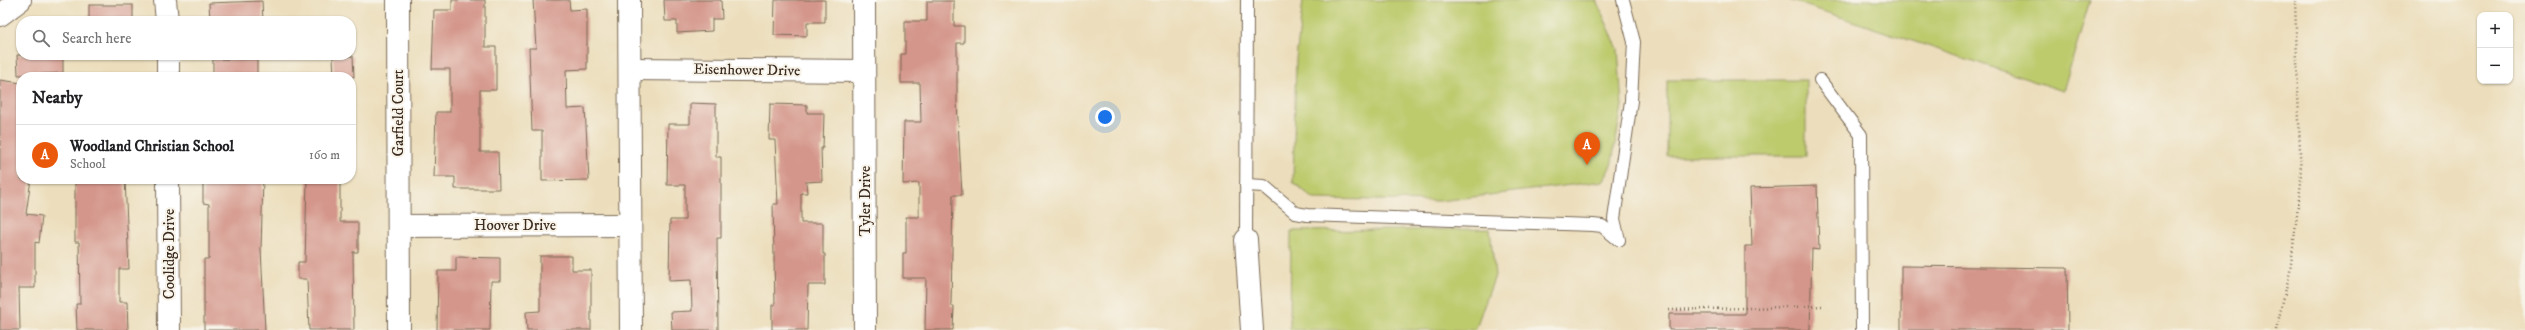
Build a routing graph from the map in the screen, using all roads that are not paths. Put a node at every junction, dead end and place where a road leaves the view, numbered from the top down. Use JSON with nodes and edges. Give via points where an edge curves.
{"nodes":[{"id":1,"x":20,"y":0,"type":"edge"},
{"id":2,"x":164,"y":0,"type":"edge"},
{"id":3,"x":398,"y":0,"type":"edge"},
{"id":4,"x":629,"y":0,"type":"edge"},
{"id":5,"x":864,"y":0,"type":"edge"},
{"id":6,"x":1247,"y":0,"type":"edge"},
{"id":7,"x":1623,"y":0,"type":"edge"},
{"id":8,"x":0,"y":15,"type":"edge"},
{"id":9,"x":166,"y":16,"type":"edge"},
{"id":10,"x":168,"y":60,"type":"edge"},
{"id":11,"x":630,"y":69,"type":"junction"},
{"id":12,"x":864,"y":71,"type":"junction"},
{"id":13,"x":168,"y":72,"type":"edge"},
{"id":14,"x":1820,"y":80,"type":"dead end"},
{"id":15,"x":168,"y":184,"type":"edge"},
{"id":16,"x":1246,"y":185,"type":"junction"},
{"id":17,"x":630,"y":225,"type":"junction"},
{"id":18,"x":399,"y":226,"type":"junction"},
{"id":19,"x":1246,"y":240,"type":"joint"},
{"id":20,"x":169,"y":330,"type":"edge"},
{"id":21,"x":399,"y":330,"type":"edge"},
{"id":22,"x":631,"y":330,"type":"edge"},
{"id":23,"x":865,"y":330,"type":"edge"},
{"id":24,"x":1252,"y":330,"type":"edge"},
{"id":25,"x":1862,"y":330,"type":"edge"}],
"edges":[{"from":1,"to":8,"type":"street"},
{"from":2,"to":9,"type":"street"},
{"from":3,"to":18,"type":"street","name":"Garfield Court"},
{"from":4,"to":11,"type":"street"},
{"from":5,"to":12,"type":"street","name":"Tyler Drive"},
{"from":6,"to":16,"type":"lane"},
{"from":7,"to":16,"type":"lane","via":[[1634,42],[1631,101],[1614,219],[1620,240],[1602,226],[1592,225],[1301,214],[1296,213],[1264,186]]},
{"from":10,"to":13,"type":"street"},
{"from":11,"to":12,"type":"street","name":"Eisenhower Drive"},
{"from":11,"to":17,"type":"street"},
{"from":12,"to":23,"type":"street","name":"Tyler Drive"},
{"from":14,"to":25,"type":"lane","via":[[1861,134]]},
{"from":15,"to":20,"type":"street","name":"Coolidge Drive"},
{"from":16,"to":19,"type":"lane"},
{"from":17,"to":18,"type":"street","name":"Hoover Drive"},
{"from":17,"to":22,"type":"street"},
{"from":18,"to":21,"type":"street","name":"Garfield Court"},
{"from":19,"to":24,"type":"street"}]}
